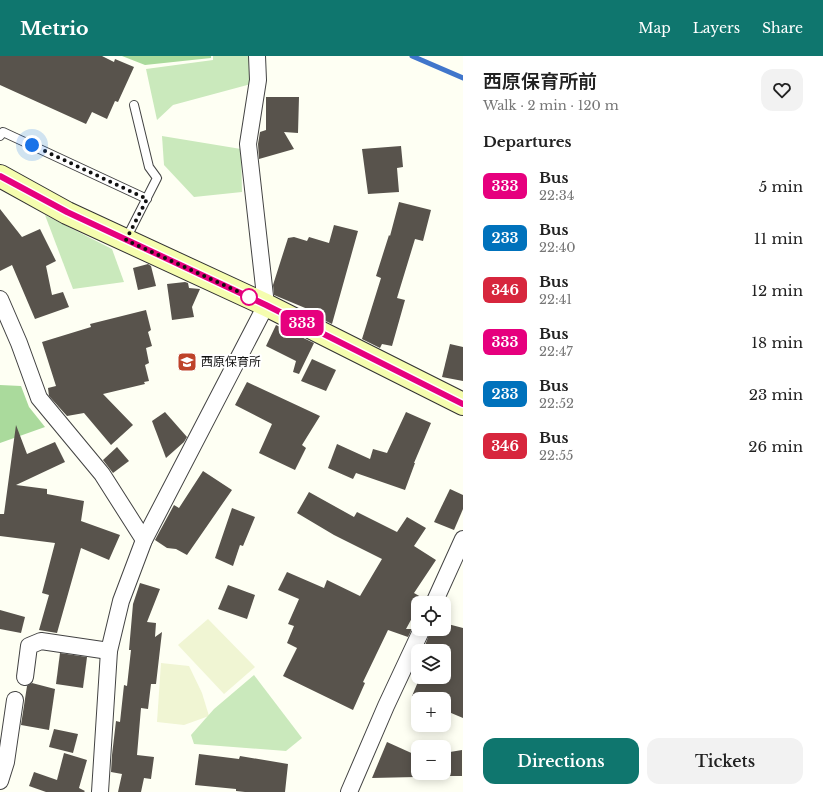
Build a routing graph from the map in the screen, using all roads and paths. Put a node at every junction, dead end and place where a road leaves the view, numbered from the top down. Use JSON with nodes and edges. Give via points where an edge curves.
{"nodes":[{"id":1,"x":257,"y":56,"type":"edge"},
{"id":2,"x":134,"y":105,"type":"dead end"},
{"id":3,"x":0,"y":136,"type":"edge"},
{"id":4,"x":0,"y":176,"type":"edge"},
{"id":5,"x":147,"y":199,"type":"junction"},
{"id":6,"x":126,"y":240,"type":"junction"},
{"id":7,"x":0,"y":299,"type":"edge"},
{"id":8,"x":266,"y":305,"type":"junction"},
{"id":9,"x":463,"y":404,"type":"edge"},
{"id":10,"x":463,"y":539,"type":"edge"},
{"id":11,"x":144,"y":540,"type":"junction"},
{"id":12,"x":437,"y":596,"type":"edge"},
{"id":13,"x":419,"y":636,"type":"edge"},
{"id":14,"x":109,"y":651,"type":"junction"},
{"id":15,"x":25,"y":677,"type":"dead end"},
{"id":16,"x":15,"y":700,"type":"dead end"},
{"id":17,"x":5,"y":735,"type":"edge"},
{"id":18,"x":0,"y":781,"type":"edge"},
{"id":19,"x":100,"y":792,"type":"edge"},
{"id":20,"x":349,"y":792,"type":"edge"}],
"edges":[{"from":1,"to":8,"type":"street","via":[[258,80],[248,144]]},
{"from":2,"to":5,"type":"lane","via":[[149,167],[157,178]]},
{"from":3,"to":5,"type":"lane","via":[[3,132]]},
{"from":4,"to":6,"type":"street"},
{"from":5,"to":6,"type":"lane"},
{"from":6,"to":8,"type":"street"},
{"from":7,"to":11,"type":"street","via":[[39,398],[102,474]]},
{"from":8,"to":9,"type":"street"},
{"from":8,"to":11,"type":"street"},
{"from":10,"to":12,"type":"street"},
{"from":11,"to":14,"type":"street","via":[[121,601]]},
{"from":13,"to":20,"type":"street"},
{"from":14,"to":15,"type":"street","via":[[41,640],[28,646]]},
{"from":14,"to":19,"type":"street"},
{"from":16,"to":17,"type":"street"},
{"from":17,"to":18,"type":"street","via":[[6,762]]}]}
